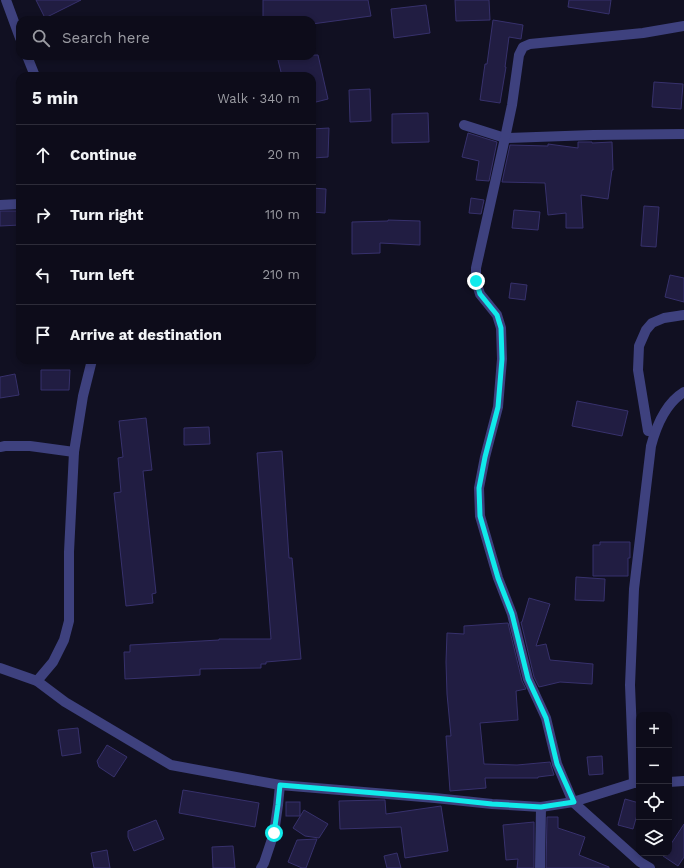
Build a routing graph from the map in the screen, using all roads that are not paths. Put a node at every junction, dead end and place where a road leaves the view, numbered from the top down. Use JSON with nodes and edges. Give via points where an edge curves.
{"nodes":[{"id":1,"x":6,"y":0,"type":"edge"},
{"id":2,"x":684,"y":26,"type":"edge"},
{"id":3,"x":16,"y":27,"type":"edge"},
{"id":4,"x":29,"y":60,"type":"edge"},
{"id":5,"x":33,"y":72,"type":"edge"},
{"id":6,"x":464,"y":125,"type":"dead end"},
{"id":7,"x":684,"y":134,"type":"edge"},
{"id":8,"x":505,"y":138,"type":"junction"},
{"id":9,"x":16,"y":204,"type":"edge"},
{"id":10,"x":0,"y":205,"type":"edge"},
{"id":11,"x":684,"y":315,"type":"edge"},
{"id":12,"x":91,"y":364,"type":"edge"},
{"id":13,"x":684,"y":392,"type":"edge"},
{"id":14,"x":648,"y":431,"type":"dead end"},
{"id":15,"x":0,"y":447,"type":"edge"},
{"id":16,"x":74,"y":452,"type":"junction"},
{"id":17,"x":0,"y":668,"type":"edge"},
{"id":18,"x":37,"y":681,"type":"junction"},
{"id":19,"x":684,"y":781,"type":"edge"},
{"id":20,"x":672,"y":782,"type":"edge"},
{"id":21,"x":636,"y":783,"type":"edge"},
{"id":22,"x":280,"y":785,"type":"junction"},
{"id":23,"x":574,"y":802,"type":"junction"},
{"id":24,"x":541,"y":807,"type":"junction"},
{"id":25,"x":261,"y":868,"type":"edge"},
{"id":26,"x":540,"y":868,"type":"edge"},
{"id":27,"x":650,"y":868,"type":"edge"}],
"edges":[{"from":1,"to":3,"type":"street"},
{"from":2,"to":8,"type":"street","via":[[643,33],[530,44],[523,47],[519,55]]},
{"from":4,"to":5,"type":"street"},
{"from":6,"to":8,"type":"street"},
{"from":7,"to":8,"type":"street"},
{"from":8,"to":23,"type":"street","via":[[476,268],[480,294],[497,315],[501,328],[502,359],[498,407],[479,488],[480,516],[498,578],[512,614],[528,679],[546,718],[557,764]]},
{"from":9,"to":10,"type":"street"},
{"from":11,"to":14,"type":"street","via":[[652,323],[639,346],[638,370]]},
{"from":12,"to":16,"type":"street"},
{"from":13,"to":21,"type":"street","via":[[666,412],[656,429],[651,446],[634,589],[630,685]]},
{"from":15,"to":16,"type":"street","via":[[30,446]]},
{"from":16,"to":18,"type":"street","via":[[69,552],[69,621],[56,657]]},
{"from":17,"to":18,"type":"street"},
{"from":18,"to":22,"type":"street","via":[[65,702],[171,765]]},
{"from":19,"to":20,"type":"street"},
{"from":21,"to":23,"type":"street"},
{"from":22,"to":24,"type":"street"},
{"from":22,"to":25,"type":"street","via":[[274,833]]},
{"from":23,"to":24,"type":"street"},
{"from":23,"to":27,"type":"street","via":[[640,862]]},
{"from":24,"to":26,"type":"street"}]}
